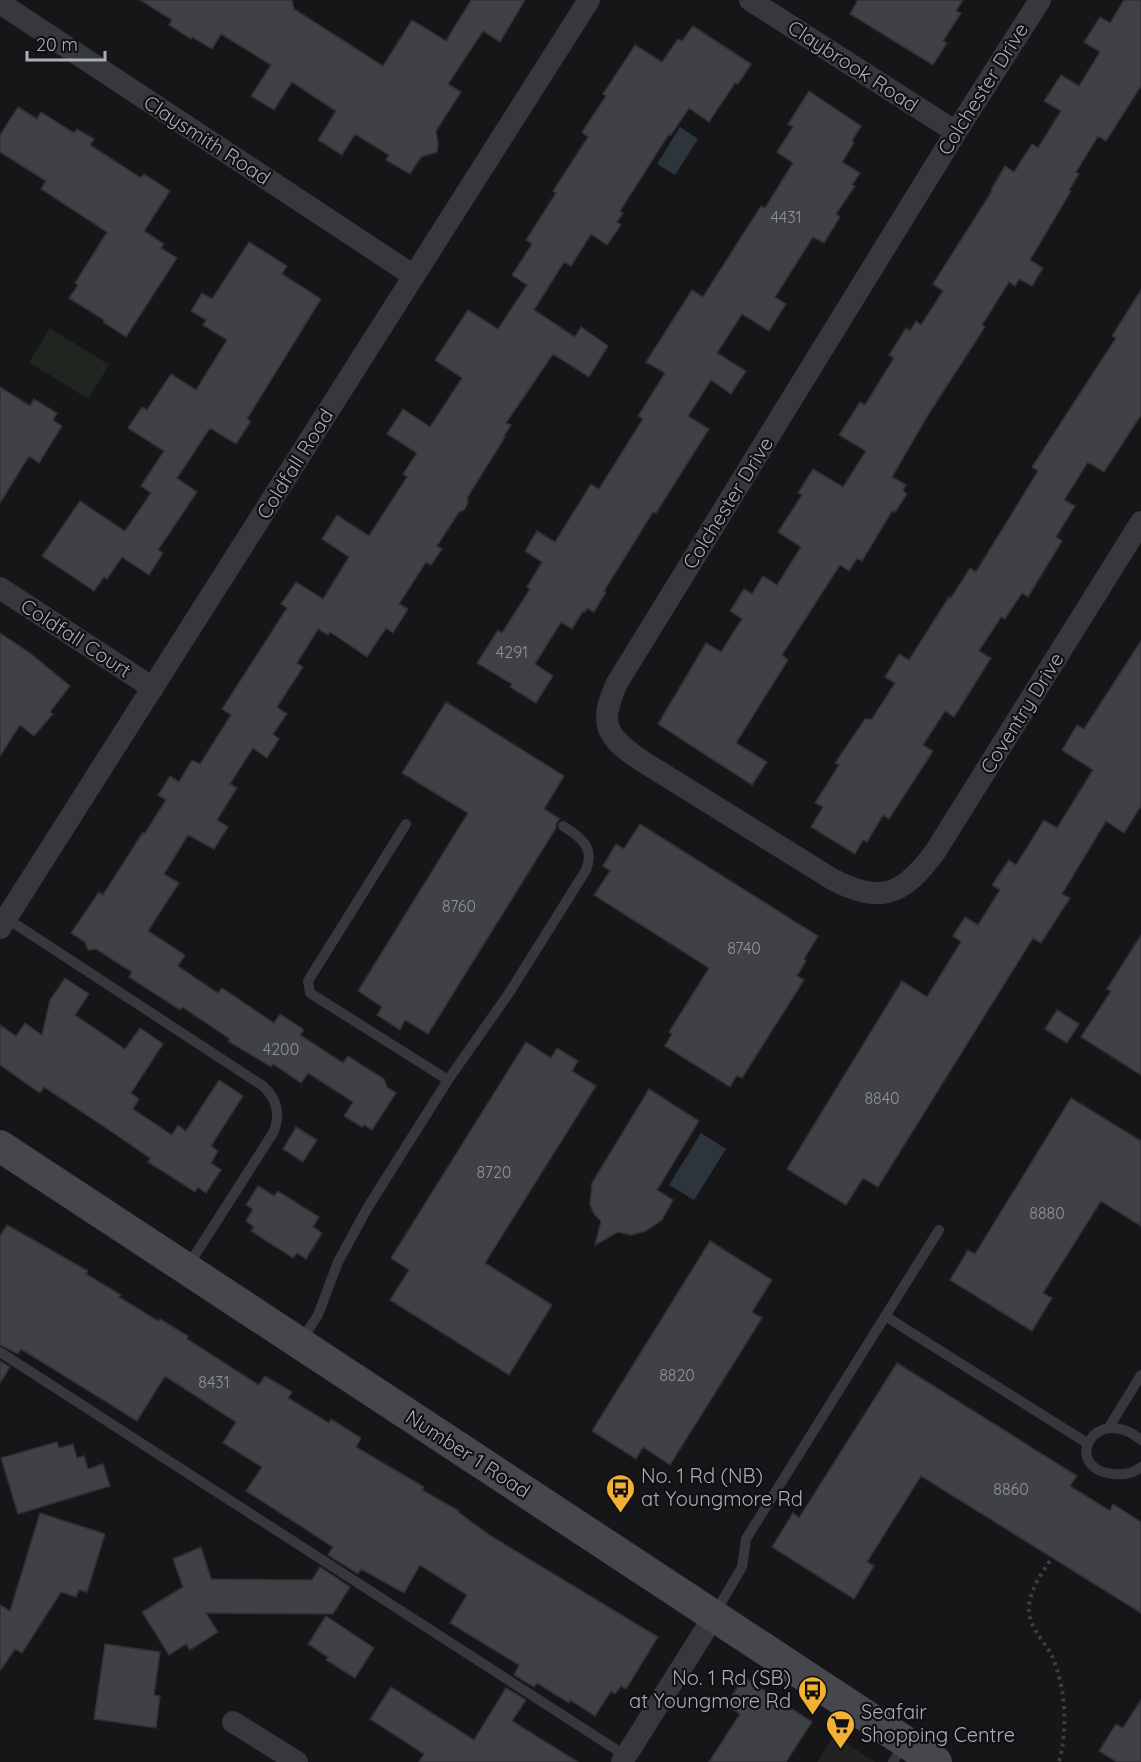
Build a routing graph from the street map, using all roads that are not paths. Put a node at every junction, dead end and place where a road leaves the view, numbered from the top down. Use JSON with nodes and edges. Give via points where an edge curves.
{"nodes":[{"id":1,"x":589,"y":0,"type":"edge"},
{"id":2,"x":750,"y":0,"type":"edge"},
{"id":3,"x":1040,"y":0,"type":"edge"},
{"id":4,"x":0,"y":3,"type":"edge"},
{"id":5,"x":956,"y":132,"type":"junction"},
{"id":6,"x":414,"y":276,"type":"junction"},
{"id":7,"x":1141,"y":522,"type":"edge"},
{"id":8,"x":0,"y":588,"type":"edge"},
{"id":9,"x":153,"y":688,"type":"junction"},
{"id":10,"x":406,"y":824,"type":"dead end"},
{"id":11,"x":563,"y":826,"type":"dead end"},
{"id":12,"x":890,"y":892,"type":"joint"},
{"id":13,"x":3,"y":923,"type":"edge"},
{"id":14,"x":448,"y":1080,"type":"junction"},
{"id":15,"x":0,"y":1146,"type":"edge"},
{"id":16,"x":939,"y":1230,"type":"dead end"},
{"id":17,"x":186,"y":1268,"type":"junction"},
{"id":18,"x":885,"y":1316,"type":"junction"},
{"id":19,"x":300,"y":1343,"type":"junction"},
{"id":20,"x":0,"y":1352,"type":"edge"},
{"id":21,"x":1141,"y":1375,"type":"edge"},
{"id":22,"x":1109,"y":1427,"type":"junction"},
{"id":23,"x":1141,"y":1440,"type":"edge"},
{"id":24,"x":1087,"y":1443,"type":"junction"},
{"id":25,"x":1141,"y":1467,"type":"edge"},
{"id":26,"x":714,"y":1616,"type":"junction"},
{"id":27,"x":233,"y":1722,"type":"dead end"},
{"id":28,"x":900,"y":1752,"type":"edge"},
{"id":29,"x":624,"y":1759,"type":"edge"},
{"id":30,"x":297,"y":1762,"type":"edge"},
{"id":31,"x":936,"y":1762,"type":"edge"}],
"edges":[{"from":1,"to":6,"type":"street","name":"Coldfall Road"},
{"from":2,"to":5,"type":"street","name":"Claybrook Road"},
{"from":3,"to":5,"type":"street","name":"Colchester Drive"},
{"from":4,"to":6,"type":"street","name":"Claysmith Road"},
{"from":5,"to":12,"type":"street","name":"Colchester Drive","via":[[607,703],[611,735],[624,749],[832,879],[851,889]]},
{"from":6,"to":9,"type":"street","name":"Coldfall Road"},
{"from":7,"to":12,"type":"street","name":"Coventry Drive","via":[[934,852],[906,885]]},
{"from":8,"to":9,"type":"street","name":"Coldfall Court"},
{"from":9,"to":13,"type":"street","name":"Coldfall Road"},
{"from":10,"to":14,"type":"lane","via":[[308,981],[310,993]]},
{"from":11,"to":14,"type":"lane","via":[[584,841],[590,856],[586,870],[509,993]]},
{"from":13,"to":17,"type":"lane","via":[[263,1086],[273,1097],[278,1116],[273,1133]]},
{"from":14,"to":19,"type":"lane","via":[[347,1243],[318,1316]]},
{"from":15,"to":17,"type":"main road","name":"Number 1 Road"},
{"from":16,"to":18,"type":"lane"},
{"from":17,"to":19,"type":"main road","name":"Number 1 Road"},
{"from":18,"to":24,"type":"lane"},
{"from":18,"to":26,"type":"lane","via":[[746,1539],[742,1567]]},
{"from":19,"to":26,"type":"main road","name":"Number 1 Road"},
{"from":20,"to":29,"type":"lane"},
{"from":21,"to":22,"type":"lane"},
{"from":22,"to":23,"type":"lane","via":[[1122,1429]]},
{"from":22,"to":24,"type":"lane"},
{"from":24,"to":25,"type":"lane","via":[[1090,1462],[1101,1470],[1120,1474]]},
{"from":26,"to":28,"type":"main road","name":"Number 1 Road"},
{"from":26,"to":29,"type":"street"},
{"from":27,"to":30,"type":"street"},
{"from":28,"to":31,"type":"main road","name":"Number 1 Road"}]}
